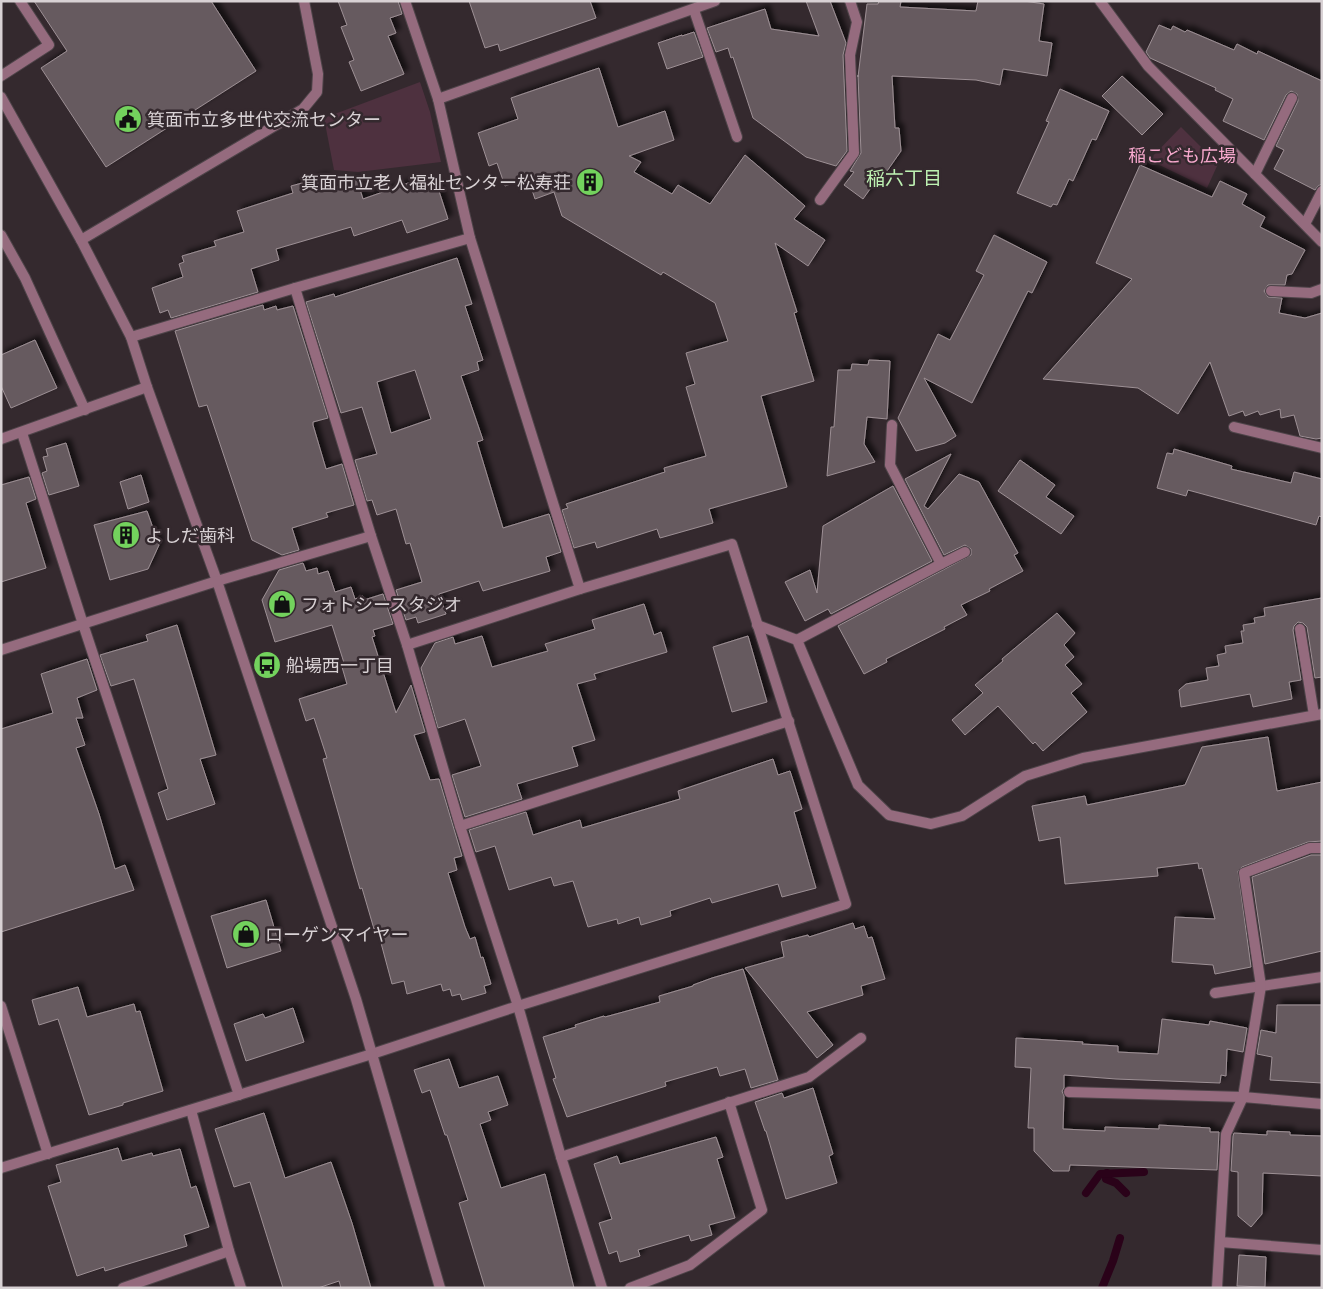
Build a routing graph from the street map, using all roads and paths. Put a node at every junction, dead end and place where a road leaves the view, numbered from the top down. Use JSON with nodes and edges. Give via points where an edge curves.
{"nodes":[{"id":1,"x":20,"y":1,"type":"edge"},
{"id":2,"x":304,"y":1,"type":"edge"},
{"id":3,"x":405,"y":1,"type":"edge"},
{"id":4,"x":715,"y":1,"type":"edge"},
{"id":5,"x":850,"y":1,"type":"edge"},
{"id":6,"x":1100,"y":1,"type":"edge"},
{"id":7,"x":694,"y":10,"type":"junction"},
{"id":8,"x":1,"y":76,"type":"edge"},
{"id":9,"x":1,"y":97,"type":"edge"},
{"id":10,"x":1292,"y":98,"type":"dead end"},
{"id":11,"x":438,"y":99,"type":"junction"},
{"id":12,"x":737,"y":137,"type":"dead end"},
{"id":13,"x":1255,"y":174,"type":"junction"},
{"id":14,"x":1322,"y":191,"type":"edge"},
{"id":15,"x":820,"y":200,"type":"dead end"},
{"id":16,"x":1305,"y":224,"type":"junction"},
{"id":17,"x":1,"y":235,"type":"edge"},
{"id":18,"x":470,"y":238,"type":"junction"},
{"id":19,"x":81,"y":240,"type":"junction"},
{"id":20,"x":1322,"y":242,"type":"edge"},
{"id":21,"x":295,"y":288,"type":"junction"},
{"id":22,"x":1322,"y":289,"type":"edge"},
{"id":23,"x":1272,"y":291,"type":"dead end"},
{"id":24,"x":131,"y":337,"type":"junction"},
{"id":25,"x":148,"y":387,"type":"junction"},
{"id":26,"x":85,"y":410,"type":"junction"},
{"id":27,"x":892,"y":425,"type":"dead end"},
{"id":28,"x":1234,"y":427,"type":"dead end"},
{"id":29,"x":22,"y":433,"type":"junction"},
{"id":30,"x":1,"y":440,"type":"edge"},
{"id":31,"x":1322,"y":448,"type":"edge"},
{"id":32,"x":371,"y":536,"type":"junction"},
{"id":33,"x":965,"y":552,"type":"dead end"},
{"id":34,"x":941,"y":564,"type":"junction"},
{"id":35,"x":217,"y":581,"type":"junction"},
{"id":36,"x":580,"y":589,"type":"junction"},
{"id":37,"x":83,"y":624,"type":"junction"},
{"id":38,"x":758,"y":625,"type":"junction"},
{"id":39,"x":1300,"y":629,"type":"dead end"},
{"id":40,"x":797,"y":640,"type":"junction"},
{"id":41,"x":407,"y":645,"type":"junction"},
{"id":42,"x":1,"y":650,"type":"edge"},
{"id":43,"x":1318,"y":714,"type":"edge"},
{"id":44,"x":788,"y":721,"type":"junction"},
{"id":45,"x":460,"y":826,"type":"junction"},
{"id":46,"x":1322,"y":848,"type":"edge"},
{"id":47,"x":1322,"y":976,"type":"edge"},
{"id":48,"x":1261,"y":986,"type":"junction"},
{"id":49,"x":1215,"y":993,"type":"dead end"},
{"id":50,"x":1,"y":1006,"type":"edge"},
{"id":51,"x":518,"y":1006,"type":"junction"},
{"id":52,"x":861,"y":1038,"type":"dead end"},
{"id":53,"x":372,"y":1054,"type":"junction"},
{"id":54,"x":1069,"y":1092,"type":"dead end"},
{"id":55,"x":238,"y":1095,"type":"junction"},
{"id":56,"x":1243,"y":1097,"type":"junction"},
{"id":57,"x":730,"y":1102,"type":"junction"},
{"id":58,"x":1322,"y":1104,"type":"edge"},
{"id":59,"x":191,"y":1110,"type":"junction"},
{"id":60,"x":48,"y":1154,"type":"junction"},
{"id":61,"x":561,"y":1156,"type":"junction"},
{"id":62,"x":1,"y":1168,"type":"edge"},
{"id":63,"x":1220,"y":1242,"type":"junction"},
{"id":64,"x":1322,"y":1250,"type":"edge"},
{"id":65,"x":229,"y":1251,"type":"junction"},
{"id":66,"x":123,"y":1288,"type":"edge"},
{"id":67,"x":241,"y":1288,"type":"edge"},
{"id":68,"x":440,"y":1288,"type":"edge"},
{"id":69,"x":602,"y":1288,"type":"edge"},
{"id":70,"x":630,"y":1288,"type":"edge"},
{"id":71,"x":1217,"y":1288,"type":"edge"}],
"edges":[{"from":1,"to":8,"type":"street","via":[[49,45]]},
{"from":2,"to":19,"type":"street","via":[[318,74],[317,92],[303,109]]},
{"from":3,"to":11,"type":"street"},
{"from":4,"to":7,"type":"street"},
{"from":5,"to":15,"type":"street","via":[[857,22],[850,55],[854,153]]},
{"from":6,"to":13,"type":"street","via":[[1148,66]]},
{"from":7,"to":11,"type":"street"},
{"from":7,"to":12,"type":"street"},
{"from":9,"to":19,"type":"street"},
{"from":10,"to":13,"type":"street"},
{"from":11,"to":18,"type":"street"},
{"from":13,"to":16,"type":"street"},
{"from":14,"to":16,"type":"street"},
{"from":16,"to":20,"type":"street"},
{"from":17,"to":26,"type":"street","via":[[25,278]]},
{"from":18,"to":21,"type":"street"},
{"from":18,"to":36,"type":"street"},
{"from":19,"to":24,"type":"street"},
{"from":21,"to":24,"type":"street"},
{"from":21,"to":32,"type":"street"},
{"from":22,"to":23,"type":"street","via":[[1311,293]]},
{"from":24,"to":25,"type":"street"},
{"from":25,"to":26,"type":"street"},
{"from":25,"to":35,"type":"street"},
{"from":26,"to":29,"type":"street"},
{"from":27,"to":34,"type":"street","via":[[890,465]]},
{"from":28,"to":31,"type":"street"},
{"from":29,"to":30,"type":"street"},
{"from":29,"to":37,"type":"street"},
{"from":32,"to":35,"type":"street"},
{"from":32,"to":41,"type":"street"},
{"from":33,"to":34,"type":"street"},
{"from":34,"to":40,"type":"street"},
{"from":35,"to":37,"type":"street"},
{"from":35,"to":53,"type":"street"},
{"from":36,"to":38,"type":"street","via":[[732,544]]},
{"from":36,"to":41,"type":"street"},
{"from":37,"to":42,"type":"street"},
{"from":37,"to":55,"type":"street"},
{"from":38,"to":40,"type":"street"},
{"from":38,"to":44,"type":"street"},
{"from":39,"to":43,"type":"street"},
{"from":40,"to":43,"type":"street","via":[[858,785],[889,815],[931,824],[962,816],[1025,776],[1083,758]]},
{"from":41,"to":45,"type":"street"},
{"from":44,"to":45,"type":"street"},
{"from":44,"to":51,"type":"street","via":[[846,904]]},
{"from":45,"to":51,"type":"street"},
{"from":46,"to":48,"type":"street","via":[[1310,848],[1244,873]]},
{"from":47,"to":48,"type":"street"},
{"from":48,"to":49,"type":"street"},
{"from":48,"to":56,"type":"street"},
{"from":50,"to":60,"type":"street"},
{"from":51,"to":53,"type":"street"},
{"from":51,"to":61,"type":"street"},
{"from":52,"to":57,"type":"street","via":[[809,1077]]},
{"from":53,"to":55,"type":"street"},
{"from":53,"to":68,"type":"street"},
{"from":54,"to":56,"type":"street"},
{"from":55,"to":59,"type":"street"},
{"from":56,"to":58,"type":"street"},
{"from":56,"to":63,"type":"street","via":[[1226,1134]]},
{"from":57,"to":61,"type":"street"},
{"from":57,"to":70,"type":"street","via":[[762,1210],[690,1265]]},
{"from":59,"to":60,"type":"street"},
{"from":59,"to":65,"type":"street"},
{"from":60,"to":62,"type":"street"},
{"from":61,"to":69,"type":"street"},
{"from":63,"to":64,"type":"street"},
{"from":63,"to":71,"type":"street"},
{"from":65,"to":66,"type":"street"},
{"from":65,"to":67,"type":"street"}]}
